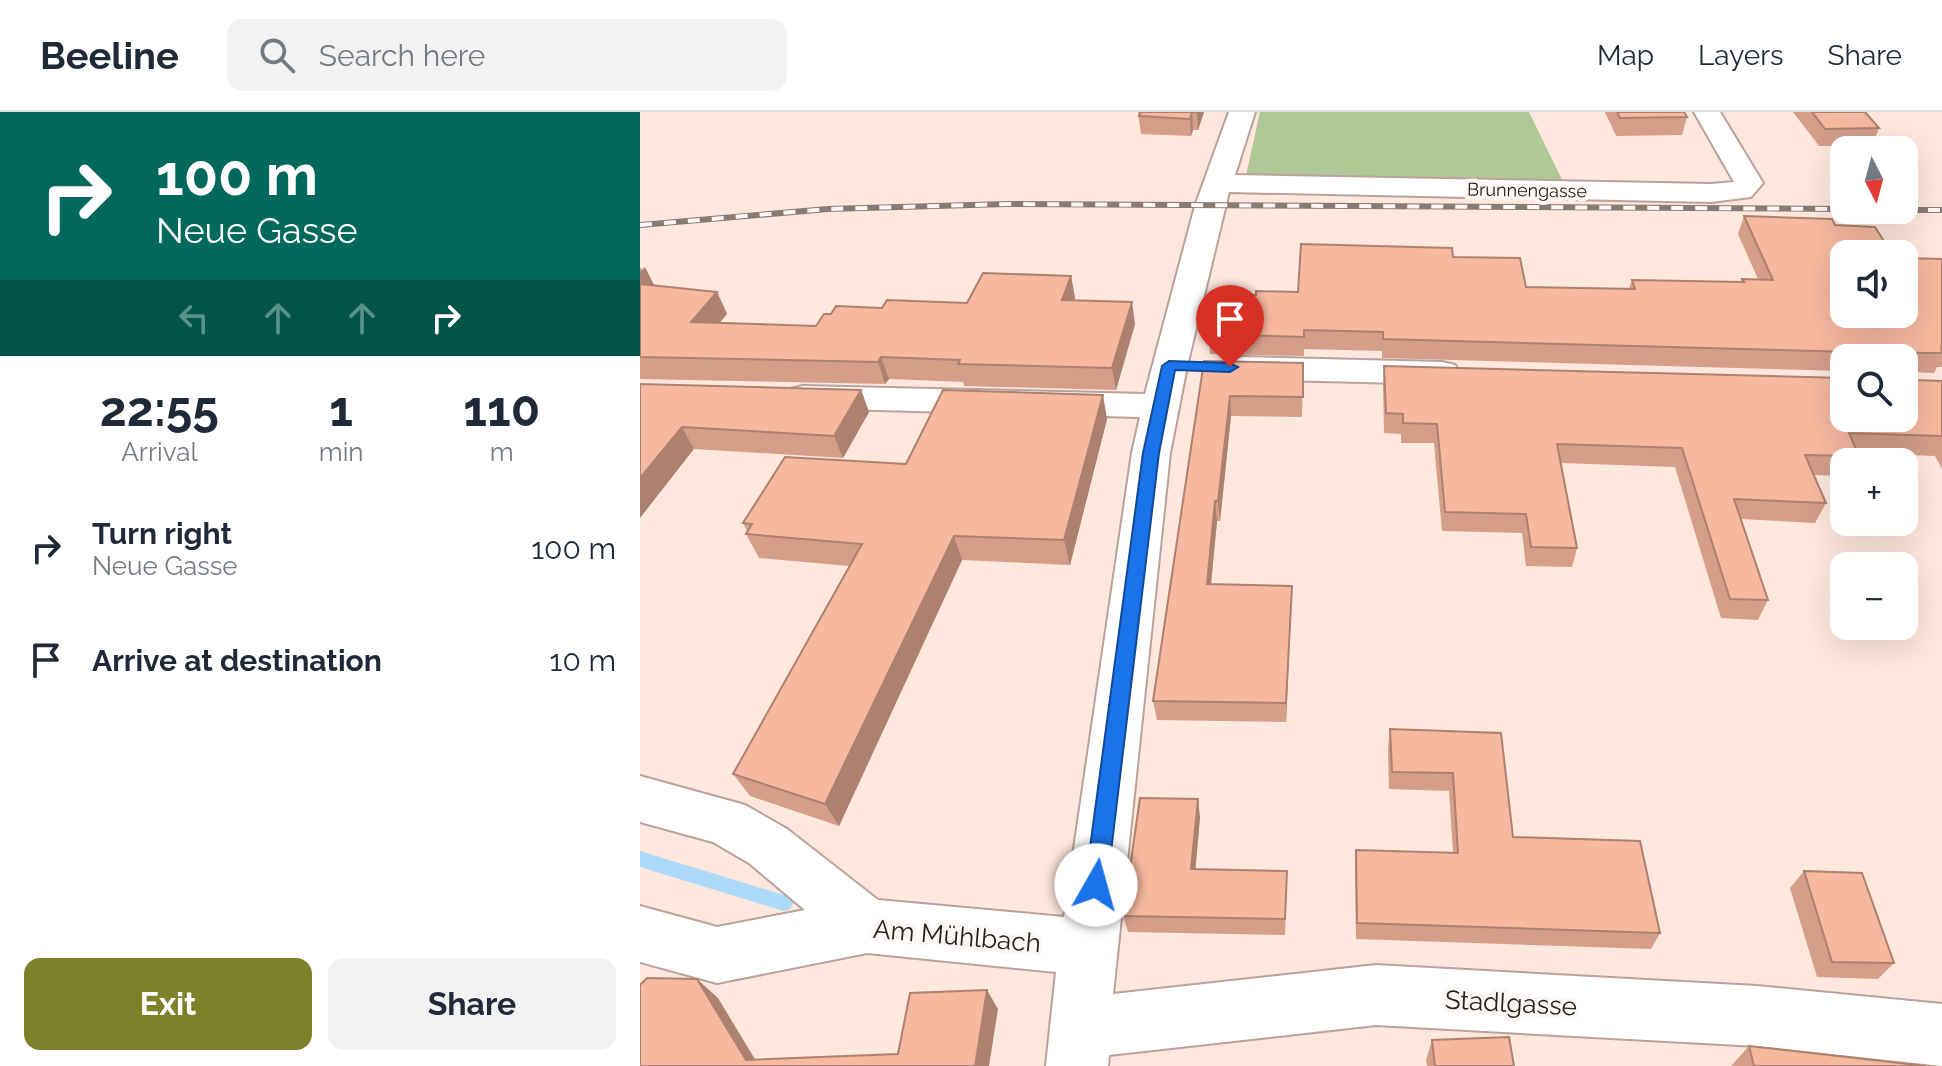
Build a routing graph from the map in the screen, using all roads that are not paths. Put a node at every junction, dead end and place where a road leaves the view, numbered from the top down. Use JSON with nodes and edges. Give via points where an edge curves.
{"nodes":[{"id":1,"x":1242,"y":112,"type":"edge"},
{"id":2,"x":1707,"y":112,"type":"edge"},
{"id":3,"x":1728,"y":112,"type":"edge"},
{"id":4,"x":1220,"y":183,"type":"junction"},
{"id":5,"x":1467,"y":374,"type":"edge"},
{"id":6,"x":1186,"y":376,"type":"junction"},
{"id":7,"x":764,"y":396,"type":"edge"},
{"id":8,"x":640,"y":799,"type":"edge"},
{"id":9,"x":867,"y":926,"type":"junction"},
{"id":10,"x":640,"y":934,"type":"edge"},
{"id":11,"x":1088,"y":947,"type":"junction"},
{"id":12,"x":1942,"y":1035,"type":"edge"},
{"id":13,"x":1079,"y":1047,"type":"edge"}],
"edges":[{"from":1,"to":4,"type":"street"},
{"from":2,"to":3,"type":"street"},
{"from":2,"to":4,"type":"street","name":"Brunnengasse","via":[[1749,183],[1741,191]]},
{"from":4,"to":6,"type":"street","via":[[1210,206]]},
{"from":5,"to":6,"type":"street"},
{"from":6,"to":7,"type":"street"},
{"from":6,"to":11,"type":"street","via":[[1151,453]]},
{"from":8,"to":9,"type":"street","via":[[726,822],[768,846]]},
{"from":9,"to":10,"type":"street","name":"Am Mühlbach","via":[[717,955]]},
{"from":9,"to":11,"type":"street","name":"Am Mühlbach"},
{"from":11,"to":13,"type":"street"},
{"from":12,"to":13,"type":"street","name":"Stadlgasse","via":[[1757,1016],[1376,995]]}]}
